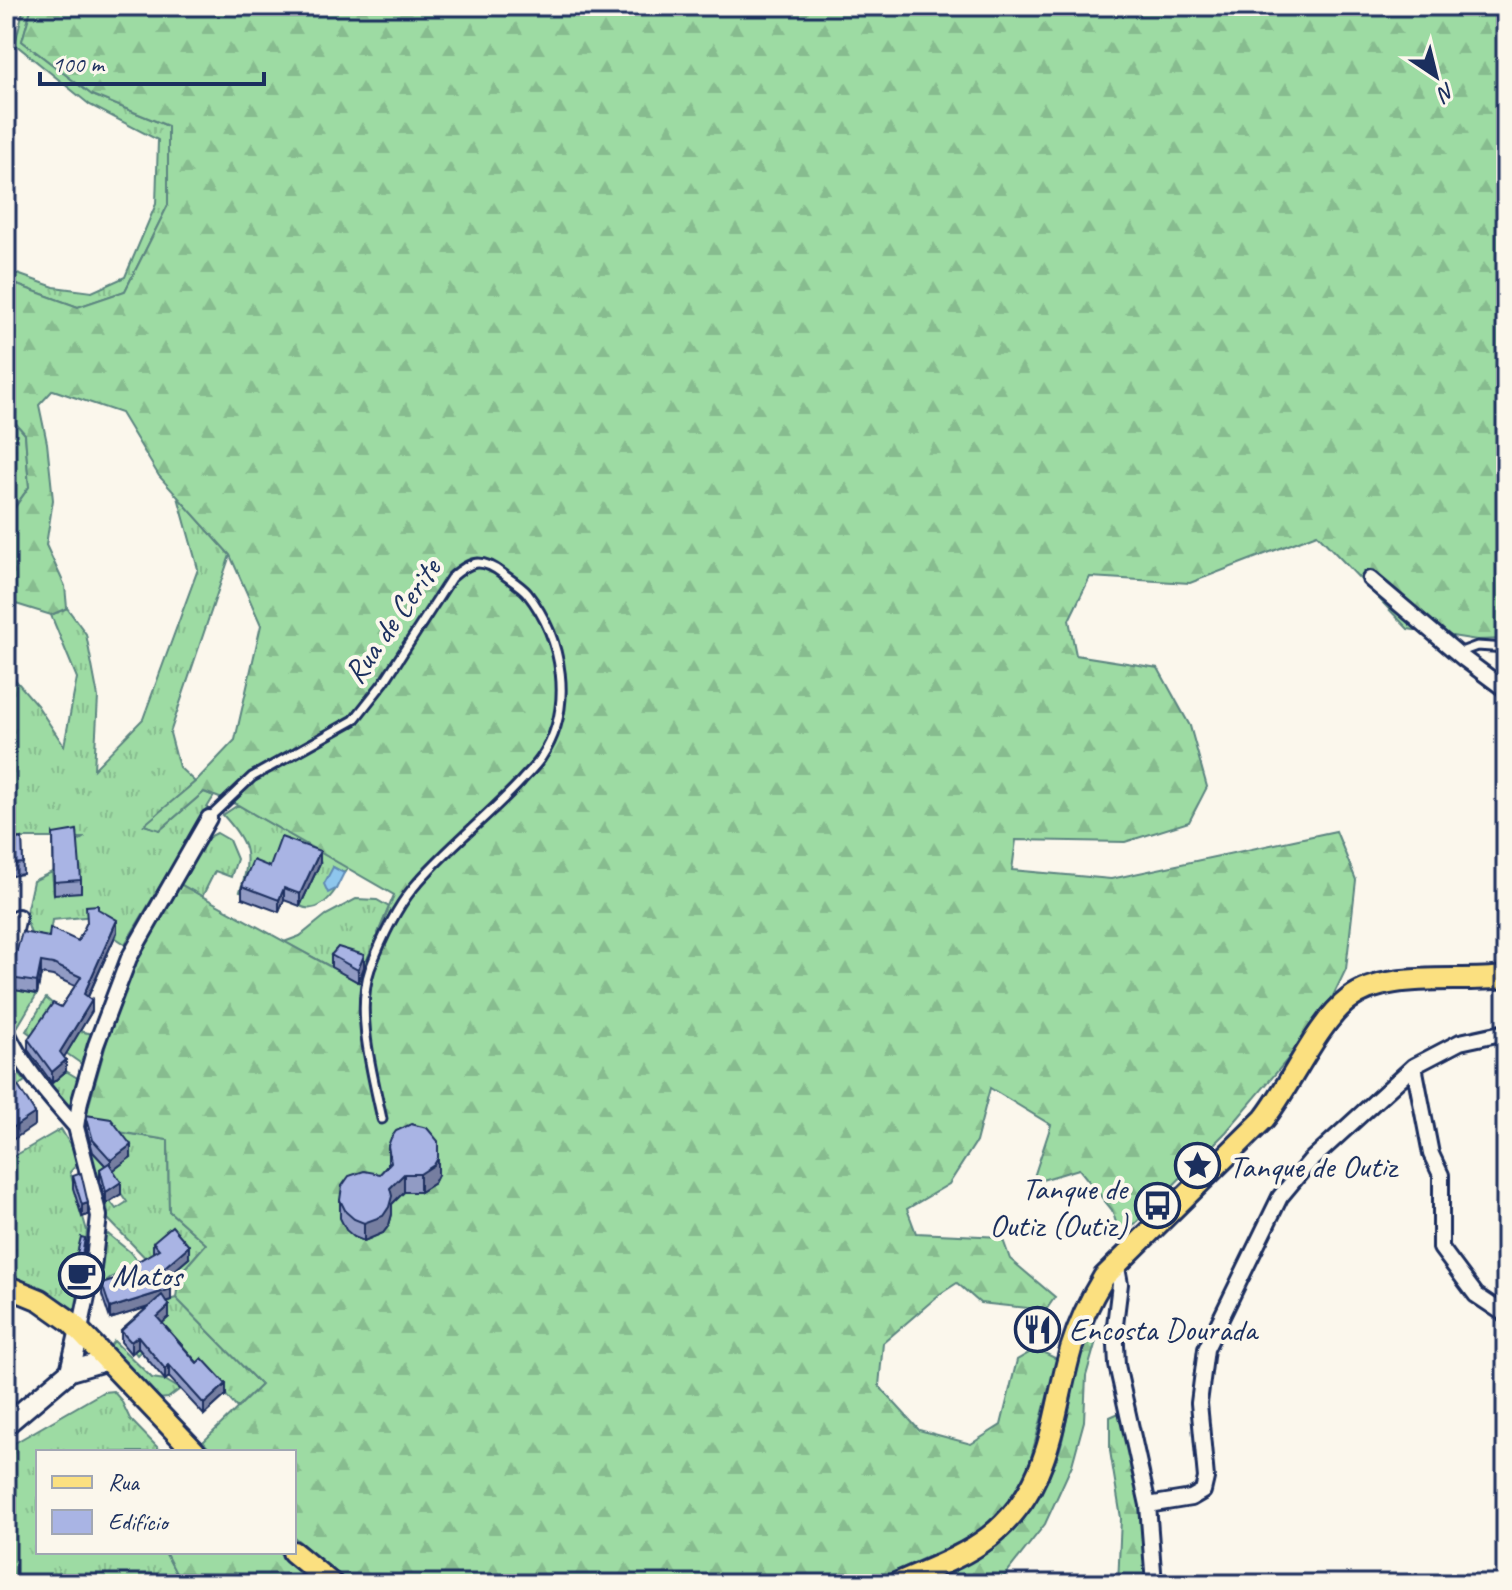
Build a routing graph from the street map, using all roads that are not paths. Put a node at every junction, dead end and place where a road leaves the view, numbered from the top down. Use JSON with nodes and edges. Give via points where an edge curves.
{"nodes":[{"id":1,"x":1370,"y":579,"type":"dead end"},
{"id":2,"x":1506,"y":648,"type":"edge"},
{"id":3,"x":1458,"y":653,"type":"junction"},
{"id":4,"x":1506,"y":690,"type":"edge"},
{"id":5,"x":209,"y":818,"type":"joint"},
{"id":6,"x":18,"y":917,"type":"dead end"},
{"id":7,"x":6,"y":968,"type":"edge"},
{"id":8,"x":1506,"y":977,"type":"edge"},
{"id":9,"x":6,"y":1030,"type":"edge"},
{"id":10,"x":1506,"y":1032,"type":"edge"},
{"id":11,"x":1414,"y":1066,"type":"junction"},
{"id":12,"x":382,"y":1119,"type":"dead end"},
{"id":13,"x":76,"y":1127,"type":"junction"},
{"id":14,"x":1116,"y":1262,"type":"junction"},
{"id":15,"x":6,"y":1286,"type":"edge"},
{"id":16,"x":1506,"y":1315,"type":"edge"},
{"id":17,"x":80,"y":1330,"type":"junction"},
{"id":18,"x":108,"y":1360,"type":"junction"},
{"id":19,"x":70,"y":1371,"type":"junction"},
{"id":20,"x":6,"y":1425,"type":"edge"},
{"id":21,"x":193,"y":1450,"type":"edge"},
{"id":22,"x":1148,"y":1505,"type":"junction"},
{"id":23,"x":295,"y":1554,"type":"edge"},
{"id":24,"x":332,"y":1584,"type":"edge"},
{"id":25,"x":896,"y":1584,"type":"edge"},
{"id":26,"x":1154,"y":1584,"type":"edge"}],
"edges":[{"from":1,"to":3,"type":"street"},
{"from":2,"to":3,"type":"lane","via":[[1477,646]]},
{"from":3,"to":4,"type":"street"},
{"from":5,"to":12,"type":"lane","name":"Rua de Cerite","via":[[252,777],[354,720],[451,578],[466,565],[480,562],[498,570],[526,592],[560,659],[562,695],[555,726],[542,758],[411,890],[370,969],[365,1013]]},
{"from":5,"to":13,"type":"street","name":"Rua de Cerite","via":[[129,958],[96,1045]]},
{"from":6,"to":7,"type":"street"},
{"from":8,"to":14,"type":"main road","via":[[1391,983],[1348,999],[1264,1119]]},
{"from":9,"to":13,"type":"street","name":"Rua de Cerite","via":[[35,1080]]},
{"from":10,"to":11,"type":"street","via":[[1460,1042]]},
{"from":11,"to":16,"type":"street","via":[[1431,1154],[1441,1175],[1441,1248],[1476,1295]]},
{"from":11,"to":22,"type":"street","via":[[1310,1161],[1280,1197],[1206,1349],[1199,1403],[1203,1491]]},
{"from":13,"to":17,"type":"street","name":"Rua de Cerite","via":[[99,1216]]},
{"from":14,"to":22,"type":"street","via":[[1117,1365]]},
{"from":14,"to":25,"type":"main road","via":[[1082,1317],[1047,1453],[1022,1503],[973,1547]]},
{"from":15,"to":17,"type":"main road","via":[[40,1300]]},
{"from":17,"to":18,"type":"main road"},
{"from":17,"to":19,"type":"street"},
{"from":18,"to":19,"type":"street"},
{"from":18,"to":21,"type":"main road"},
{"from":19,"to":20,"type":"street"},
{"from":22,"to":26,"type":"street"},
{"from":23,"to":24,"type":"main road"}]}
